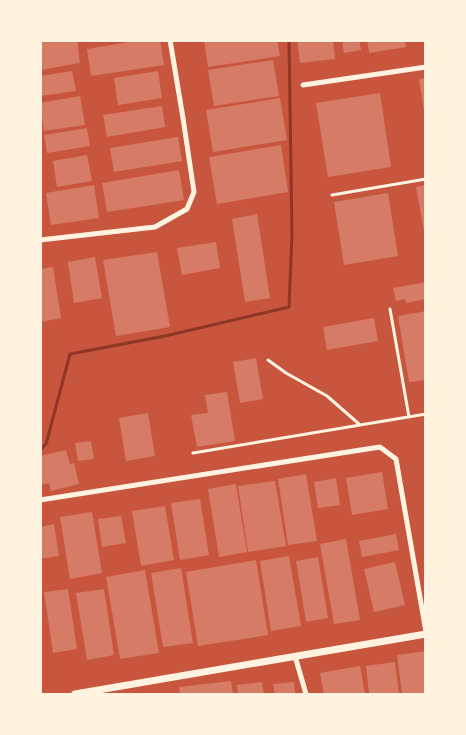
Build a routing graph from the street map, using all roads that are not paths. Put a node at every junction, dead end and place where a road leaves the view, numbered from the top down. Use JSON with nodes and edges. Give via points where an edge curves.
{"nodes":[{"id":1,"x":170,"y":40,"type":"edge"},
{"id":2,"x":426,"y":67,"type":"edge"},
{"id":3,"x":303,"y":85,"type":"dead end"},
{"id":4,"x":426,"y":179,"type":"edge"},
{"id":5,"x":332,"y":195,"type":"dead end"},
{"id":6,"x":40,"y":240,"type":"edge"},
{"id":7,"x":390,"y":309,"type":"dead end"},
{"id":8,"x":268,"y":360,"type":"dead end"},
{"id":9,"x":426,"y":414,"type":"edge"},
{"id":10,"x":410,"y":417,"type":"junction"},
{"id":11,"x":360,"y":425,"type":"junction"},
{"id":12,"x":193,"y":453,"type":"dead end"},
{"id":13,"x":40,"y":500,"type":"edge"},
{"id":14,"x":426,"y":633,"type":"edge"},
{"id":15,"x":296,"y":656,"type":"junction"},
{"id":16,"x":75,"y":694,"type":"edge"},
{"id":17,"x":306,"y":694,"type":"edge"}],
"edges":[{"from":1,"to":6,"type":"street","via":[[194,192],[187,209],[154,227]]},
{"from":2,"to":3,"type":"street"},
{"from":4,"to":5,"type":"lane"},
{"from":7,"to":10,"type":"lane"},
{"from":8,"to":11,"type":"lane","via":[[327,396]]},
{"from":9,"to":10,"type":"lane"},
{"from":10,"to":11,"type":"lane"},
{"from":11,"to":12,"type":"lane"},
{"from":13,"to":14,"type":"street","via":[[380,447],[396,459]]},
{"from":14,"to":15,"type":"street"},
{"from":15,"to":16,"type":"street"},
{"from":15,"to":17,"type":"street"}]}
